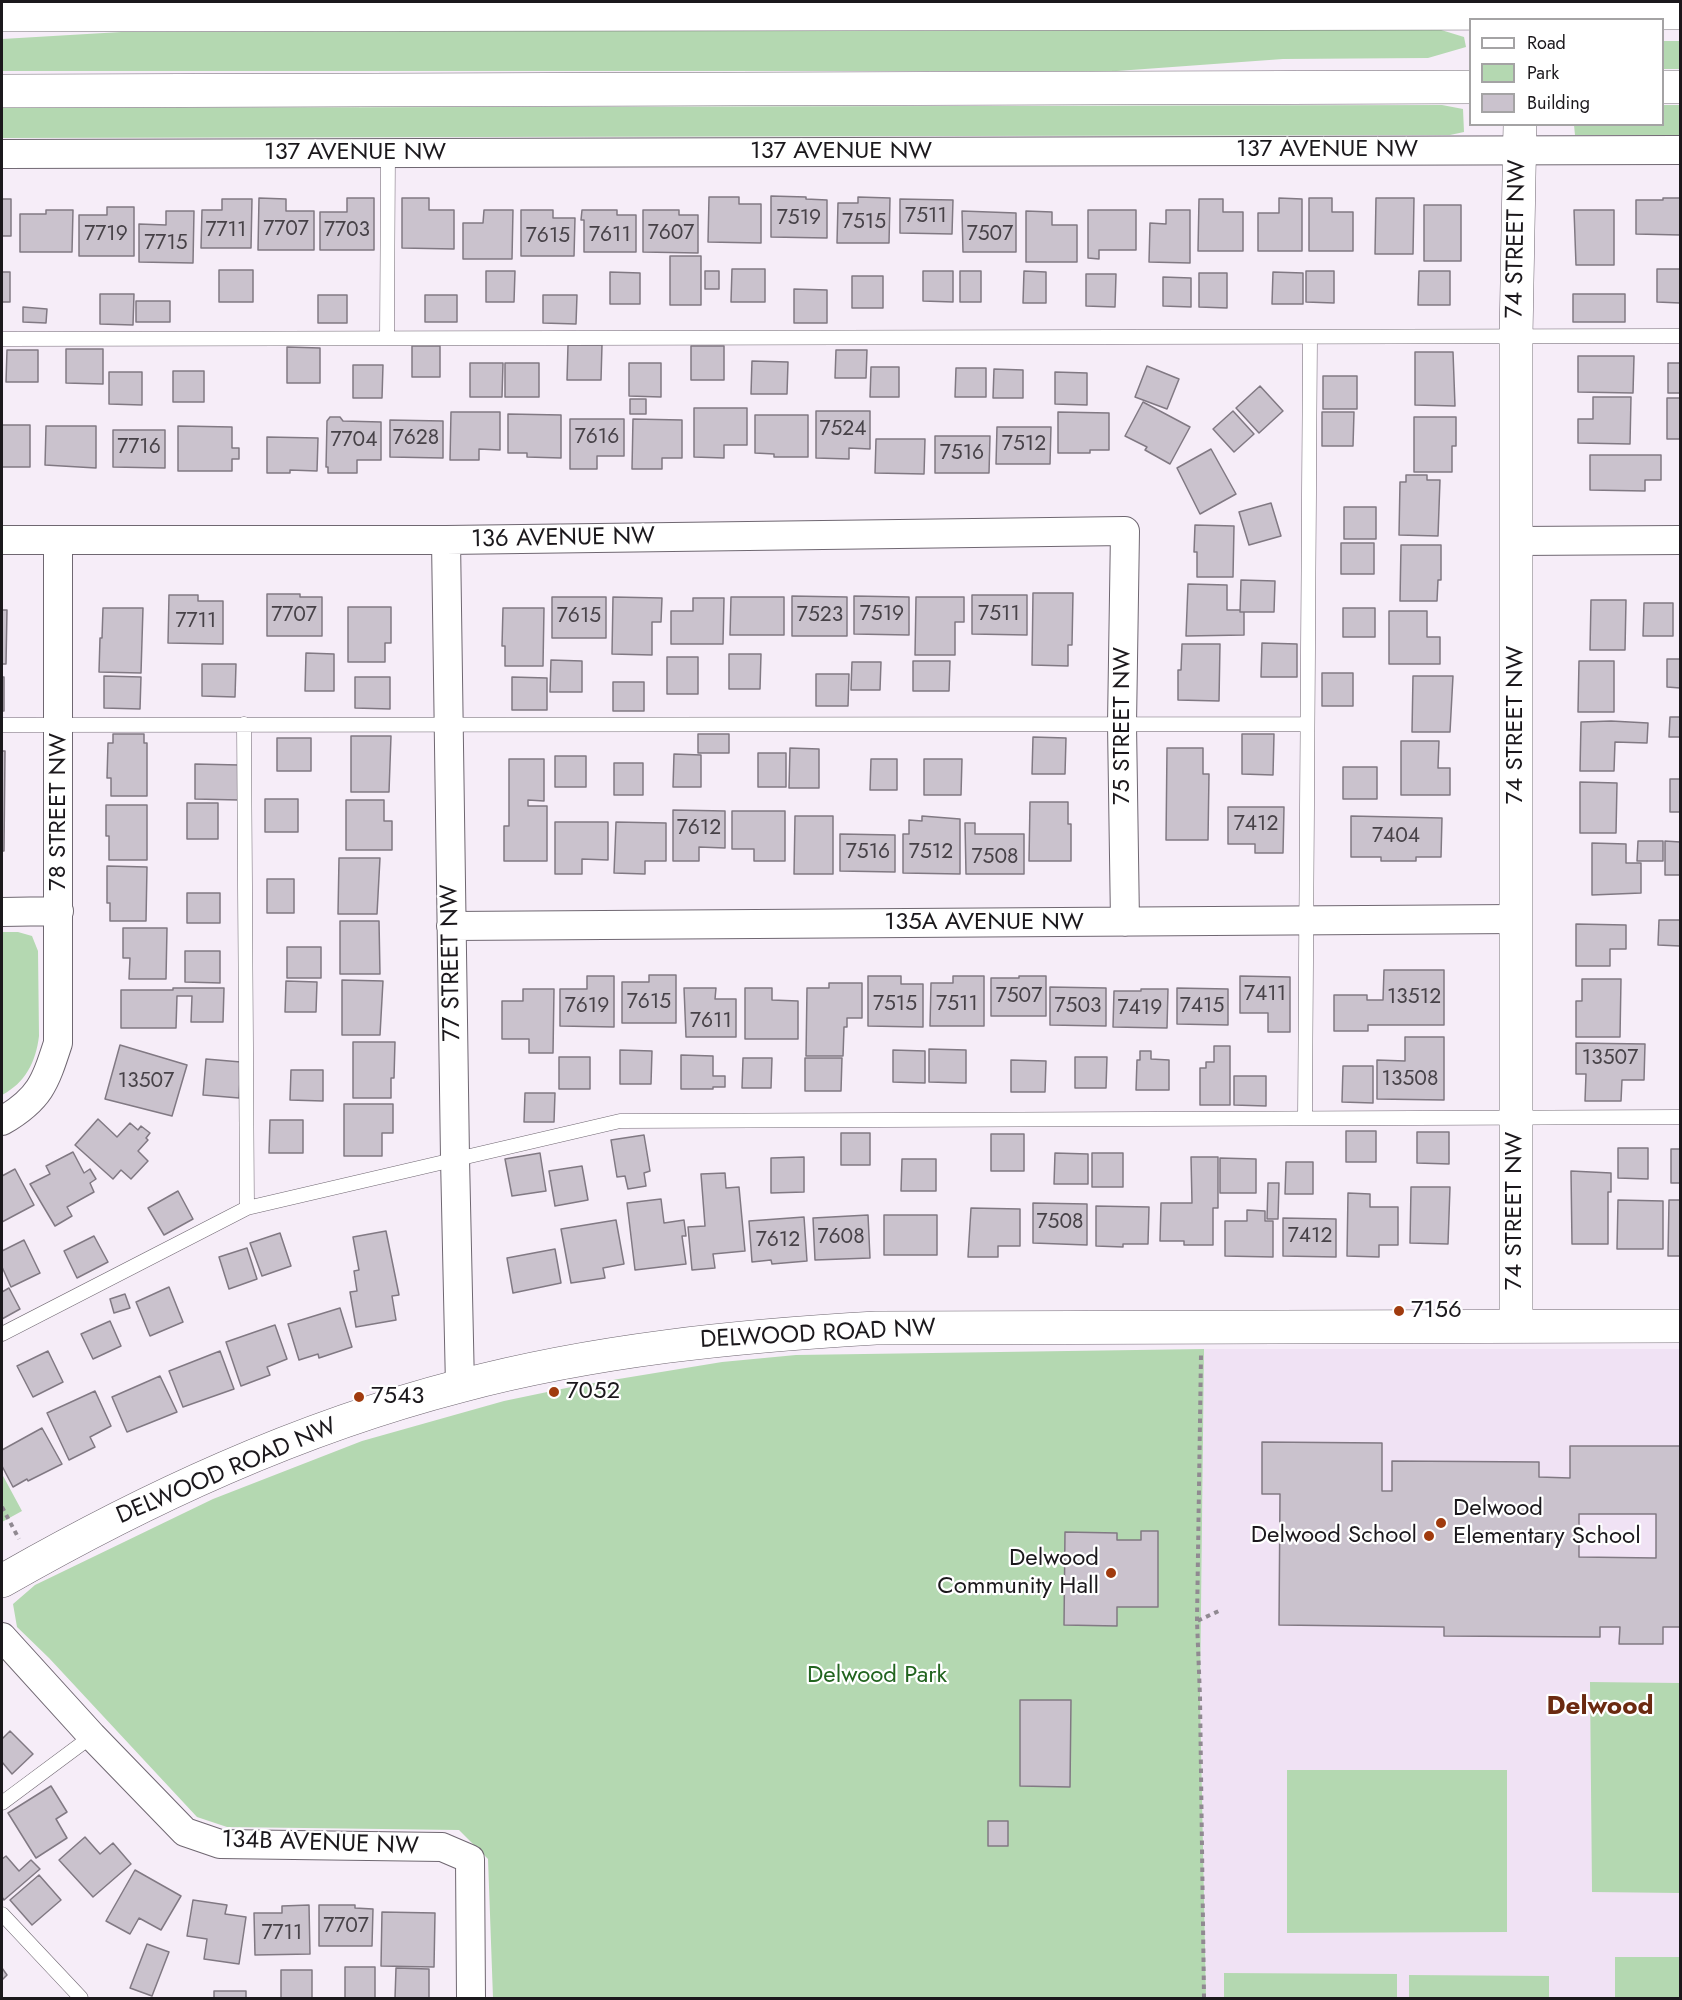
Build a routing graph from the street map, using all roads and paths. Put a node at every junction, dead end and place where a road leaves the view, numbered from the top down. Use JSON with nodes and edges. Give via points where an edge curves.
{"nodes":[{"id":1,"x":1523,"y":11,"type":"edge"},
{"id":2,"x":1680,"y":13,"type":"edge"},
{"id":3,"x":2,"y":15,"type":"edge"},
{"id":4,"x":1469,"y":87,"type":"edge"},
{"id":5,"x":1664,"y":87,"type":"edge"},
{"id":6,"x":1680,"y":87,"type":"edge"},
{"id":7,"x":2,"y":91,"type":"edge"},
{"id":8,"x":1520,"y":137,"type":"edge"},
{"id":9,"x":1680,"y":150,"type":"edge"},
{"id":10,"x":388,"y":153,"type":"junction"},
{"id":11,"x":2,"y":154,"type":"edge"},
{"id":12,"x":1516,"y":336,"type":"junction"},
{"id":13,"x":1680,"y":336,"type":"edge"},
{"id":14,"x":1310,"y":337,"type":"junction"},
{"id":15,"x":387,"y":338,"type":"junction"},
{"id":16,"x":2,"y":339,"type":"edge"},
{"id":17,"x":1125,"y":531,"type":"joint"},
{"id":18,"x":2,"y":540,"type":"edge"},
{"id":19,"x":58,"y":540,"type":"junction"},
{"id":20,"x":446,"y":540,"type":"junction"},
{"id":21,"x":1680,"y":540,"type":"edge"},
{"id":22,"x":1516,"y":541,"type":"junction"},
{"id":23,"x":1122,"y":723,"type":"junction"},
{"id":24,"x":1307,"y":723,"type":"junction"},
{"id":25,"x":244,"y":724,"type":"junction"},
{"id":26,"x":448,"y":724,"type":"junction"},
{"id":27,"x":2,"y":725,"type":"edge"},
{"id":28,"x":58,"y":725,"type":"junction"},
{"id":29,"x":59,"y":911,"type":"junction"},
{"id":30,"x":2,"y":912,"type":"edge"},
{"id":31,"x":1516,"y":919,"type":"junction"},
{"id":32,"x":1306,"y":920,"type":"junction"},
{"id":33,"x":1125,"y":922,"type":"junction"},
{"id":34,"x":452,"y":926,"type":"junction"},
{"id":35,"x":1515,"y":1117,"type":"junction"},
{"id":36,"x":1680,"y":1117,"type":"edge"},
{"id":37,"x":1305,"y":1118,"type":"junction"},
{"id":38,"x":2,"y":1121,"type":"edge"},
{"id":39,"x":455,"y":1158,"type":"junction"},
{"id":40,"x":247,"y":1208,"type":"junction"},
{"id":41,"x":1516,"y":1325,"type":"junction"},
{"id":42,"x":1201,"y":1326,"type":"junction"},
{"id":43,"x":1680,"y":1326,"type":"edge"},
{"id":44,"x":2,"y":1334,"type":"edge"},
{"id":45,"x":460,"y":1386,"type":"junction"},
{"id":46,"x":2,"y":1507,"type":"edge"},
{"id":47,"x":32,"y":1563,"type":"junction"},
{"id":48,"x":2,"y":1581,"type":"edge"},
{"id":49,"x":1221,"y":1610,"type":"dead end"},
{"id":50,"x":1197,"y":1621,"type":"junction"},
{"id":51,"x":2,"y":1636,"type":"edge"},
{"id":52,"x":92,"y":1736,"type":"junction"},
{"id":53,"x":2,"y":1803,"type":"edge"},
{"id":54,"x":2,"y":1914,"type":"edge"},
{"id":55,"x":81,"y":1998,"type":"edge"},
{"id":56,"x":471,"y":1998,"type":"edge"},
{"id":57,"x":1204,"y":1998,"type":"edge"}],
"edges":[{"from":1,"to":2,"type":"main road"},
{"from":1,"to":3,"type":"main road"},
{"from":4,"to":7,"type":"main road"},
{"from":5,"to":6,"type":"main road"},
{"from":8,"to":9,"type":"street","name":"137 AVENUE NW"},
{"from":8,"to":10,"type":"street","name":"137 AVENUE NW"},
{"from":8,"to":12,"type":"main road","name":"74 STREET NW"},
{"from":10,"to":11,"type":"street","name":"137 AVENUE NW"},
{"from":10,"to":15,"type":"lane"},
{"from":12,"to":13,"type":"lane"},
{"from":12,"to":14,"type":"lane"},
{"from":12,"to":22,"type":"main road","name":"74 STREET NW"},
{"from":14,"to":15,"type":"lane"},
{"from":14,"to":24,"type":"lane"},
{"from":15,"to":16,"type":"lane"},
{"from":17,"to":20,"type":"street","name":"136 AVENUE NW"},
{"from":17,"to":23,"type":"street","name":"75 STREET NW"},
{"from":18,"to":19,"type":"street","name":"136 AVENUE NW"},
{"from":19,"to":20,"type":"street","name":"136 AVENUE NW"},
{"from":19,"to":28,"type":"street","name":"78 STREET NW"},
{"from":20,"to":26,"type":"street","name":"77 STREET NW"},
{"from":21,"to":22,"type":"street"},
{"from":22,"to":31,"type":"main road","name":"74 STREET NW"},
{"from":23,"to":24,"type":"lane"},
{"from":23,"to":26,"type":"lane"},
{"from":23,"to":33,"type":"street","name":"75 STREET NW"},
{"from":24,"to":32,"type":"lane"},
{"from":25,"to":26,"type":"lane"},
{"from":25,"to":28,"type":"lane"},
{"from":25,"to":40,"type":"lane"},
{"from":26,"to":34,"type":"street","name":"77 STREET NW"},
{"from":27,"to":28,"type":"lane"},
{"from":28,"to":29,"type":"street","name":"78 STREET NW"},
{"from":29,"to":30,"type":"street"},
{"from":29,"to":38,"type":"street","name":"78 STREET NW","via":[[58,1043],[45,1082],[22,1109]]},
{"from":31,"to":32,"type":"street","name":"135A AVENUE NW"},
{"from":31,"to":35,"type":"main road","name":"74 STREET NW"},
{"from":32,"to":33,"type":"street","name":"135A AVENUE NW"},
{"from":32,"to":37,"type":"lane"},
{"from":33,"to":34,"type":"street","name":"135A AVENUE NW"},
{"from":34,"to":39,"type":"street","name":"77 STREET NW"},
{"from":35,"to":36,"type":"lane"},
{"from":35,"to":37,"type":"lane"},
{"from":35,"to":41,"type":"main road","name":"74 STREET NW"},
{"from":37,"to":39,"type":"lane","via":[[620,1121]]},
{"from":39,"to":40,"type":"lane"},
{"from":39,"to":45,"type":"street","name":"77 STREET NW"},
{"from":40,"to":44,"type":"lane"},
{"from":41,"to":42,"type":"main road","name":"DELWOOD ROAD NW"},
{"from":41,"to":43,"type":"main road","name":"DELWOOD ROAD NW"},
{"from":42,"to":45,"type":"main road","name":"DELWOOD ROAD NW","via":[[876,1328],[784,1333],[602,1356]]},
{"from":42,"to":50,"type":"path"},
{"from":45,"to":47,"type":"main road","name":"DELWOOD ROAD NW","via":[[335,1425],[212,1472]]},
{"from":46,"to":47,"type":"path"},
{"from":47,"to":48,"type":"main road","name":"DELWOOD ROAD NW"},
{"from":49,"to":50,"type":"path"},
{"from":50,"to":57,"type":"path"},
{"from":51,"to":52,"type":"street","name":"134B AVENUE NW"},
{"from":52,"to":53,"type":"lane"},
{"from":52,"to":56,"type":"street","name":"134B AVENUE NW","via":[[185,1832],[220,1844],[442,1847],[470,1859]]},
{"from":54,"to":55,"type":"lane"}]}
